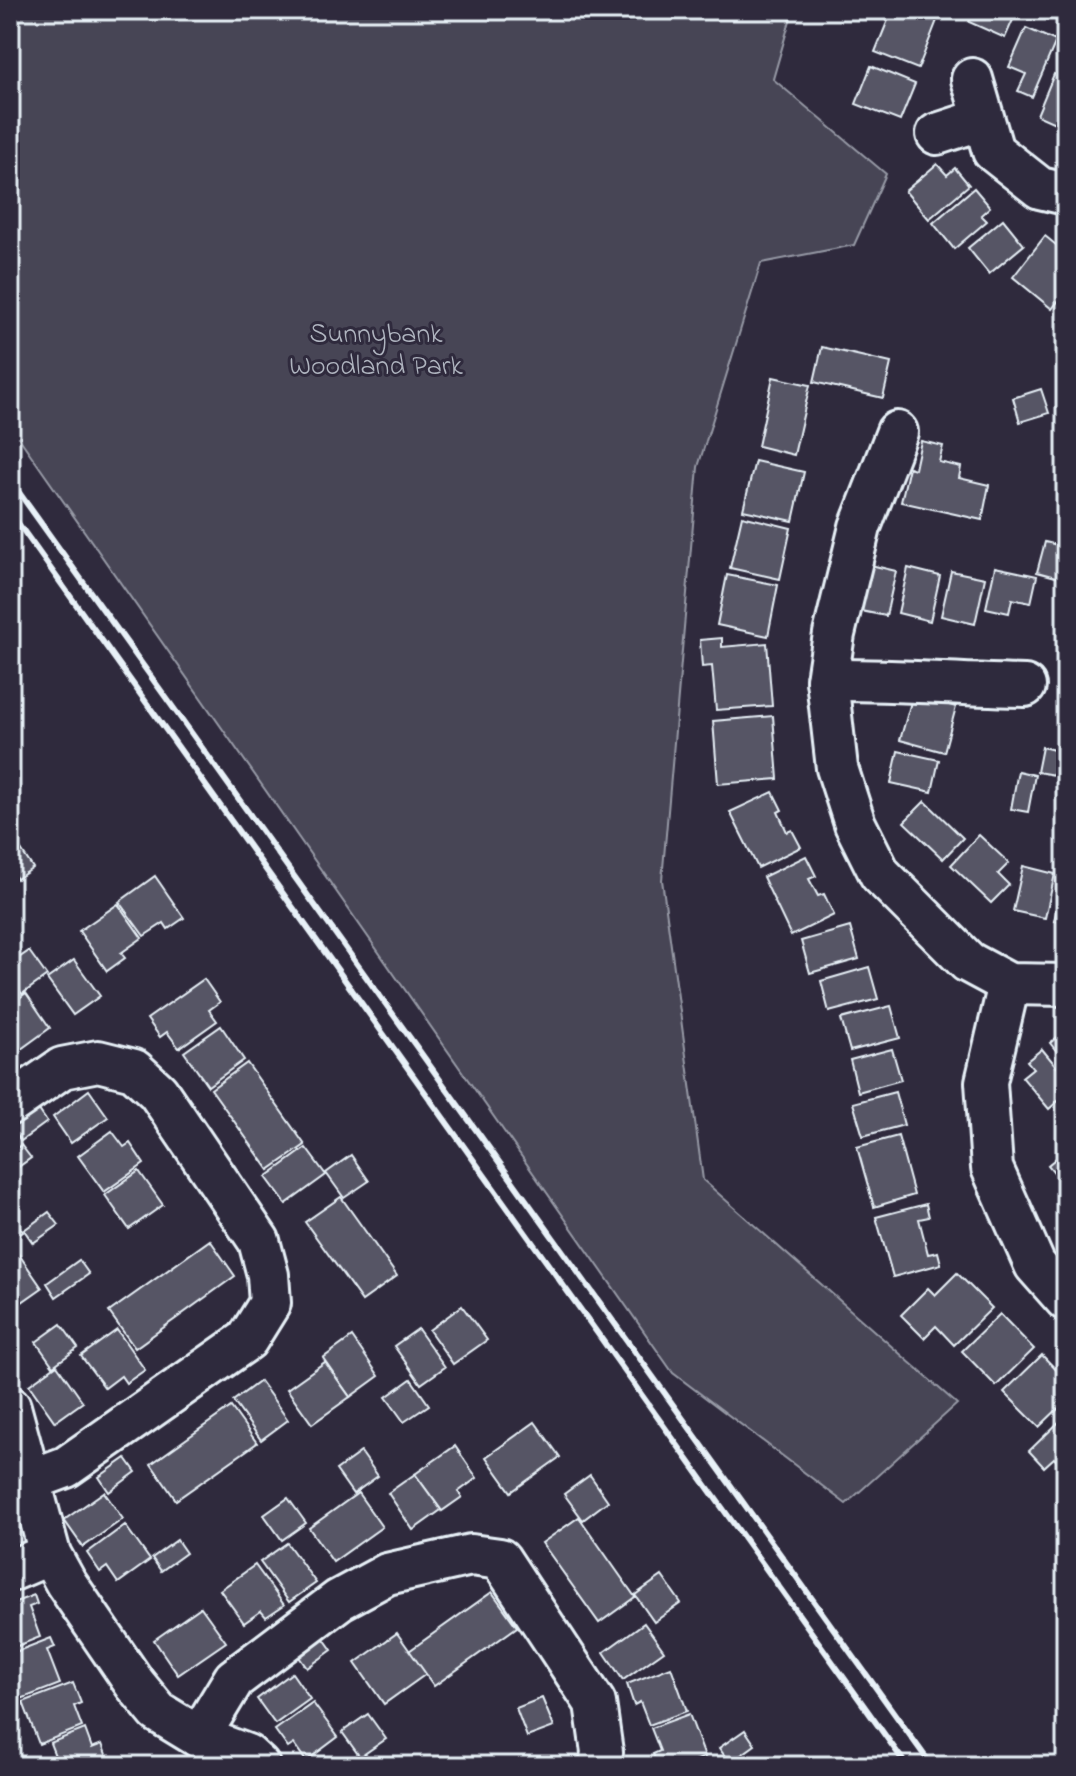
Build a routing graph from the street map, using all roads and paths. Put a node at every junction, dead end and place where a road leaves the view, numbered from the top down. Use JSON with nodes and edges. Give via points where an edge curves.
{"nodes":[{"id":1,"x":972,"y":79,"type":"dead end"},
{"id":2,"x":983,"y":119,"type":"junction"},
{"id":3,"x":937,"y":134,"type":"dead end"},
{"id":4,"x":1066,"y":194,"type":"edge"},
{"id":5,"x":897,"y":432,"type":"dead end"},
{"id":6,"x":827,"y":680,"type":"junction"},
{"id":7,"x":1025,"y":686,"type":"dead end"},
{"id":8,"x":1009,"y":984,"type":"junction"},
{"id":9,"x":1066,"y":985,"type":"edge"},
{"id":10,"x":10,"y":1104,"type":"edge"},
{"id":11,"x":1066,"y":1300,"type":"edge"},
{"id":12,"x":10,"y":1407,"type":"edge"},
{"id":13,"x":31,"y":1480,"type":"junction"},
{"id":14,"x":50,"y":1554,"type":"junction"},
{"id":15,"x":10,"y":1571,"type":"edge"},
{"id":16,"x":199,"y":1737,"type":"junction"},
{"id":17,"x":259,"y":1766,"type":"edge"},
{"id":18,"x":600,"y":1766,"type":"edge"}],
"edges":[{"from":1,"to":2,"type":"street"},
{"from":2,"to":3,"type":"street"},
{"from":2,"to":4,"type":"street","via":[[993,151],[1040,188]]},
{"from":5,"to":6,"type":"street","via":[[860,527]]},
{"from":6,"to":7,"type":"street"},
{"from":6,"to":8,"type":"street","via":[[837,768],[855,824],[880,874],[968,962]]},
{"from":8,"to":9,"type":"street"},
{"from":8,"to":11,"type":"street","via":[[986,1082],[992,1168],[1035,1265]]},
{"from":10,"to":13,"type":"street","via":[[62,1068],[98,1061],[134,1070],[158,1092],[259,1241],[270,1303],[247,1340],[66,1467]]},
{"from":12,"to":13,"type":"street"},
{"from":13,"to":14,"type":"street"},
{"from":14,"to":15,"type":"street"},
{"from":14,"to":16,"type":"street","via":[[135,1684],[158,1712]]},
{"from":16,"to":17,"type":"street","via":[[247,1755]]},
{"from":16,"to":18,"type":"street","via":[[234,1679],[339,1600],[387,1574],[471,1555],[500,1559],[595,1703]]}]}
